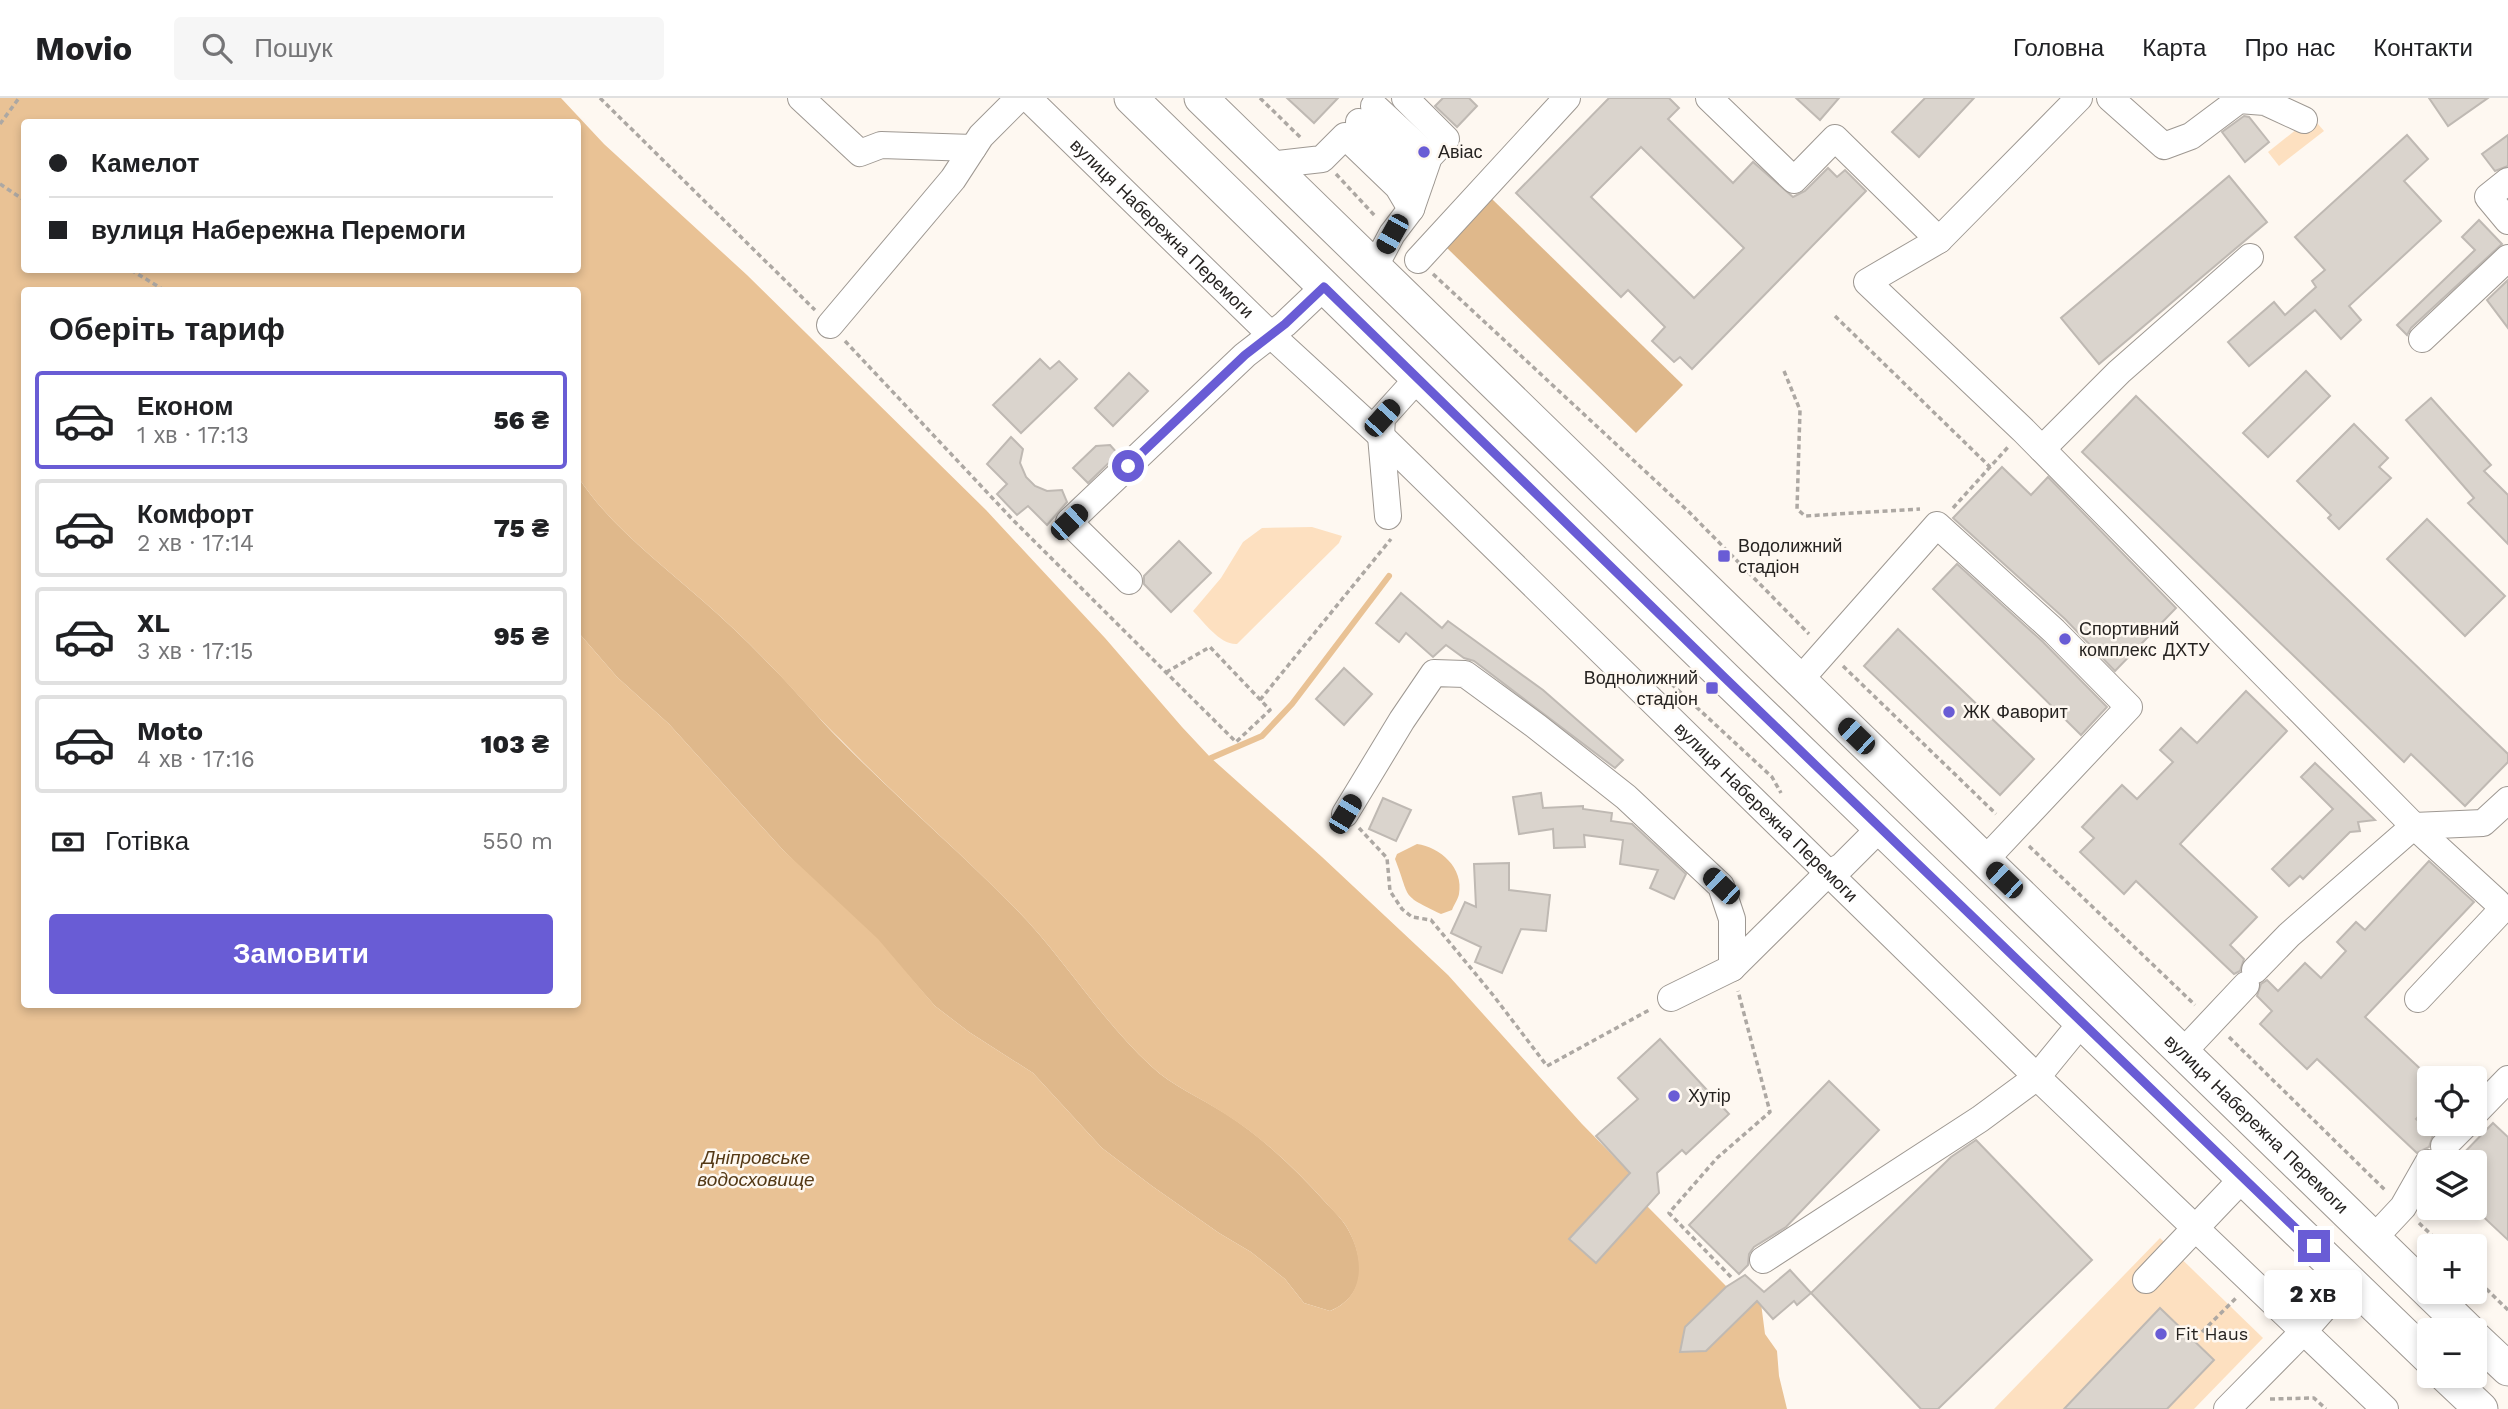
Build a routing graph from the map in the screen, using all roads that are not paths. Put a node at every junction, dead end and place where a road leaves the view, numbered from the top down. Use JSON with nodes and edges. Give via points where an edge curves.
{"nodes":[{"id":1,"x":802,"y":98,"type":"edge"},
{"id":2,"x":1019,"y":98,"type":"edge"},
{"id":3,"x":1028,"y":98,"type":"edge"},
{"id":4,"x":1200,"y":98,"type":"edge"},
{"id":5,"x":1405,"y":98,"type":"edge"},
{"id":6,"x":1567,"y":98,"type":"edge"},
{"id":7,"x":1709,"y":98,"type":"edge"},
{"id":8,"x":2079,"y":98,"type":"edge"},
{"id":9,"x":2110,"y":98,"type":"edge"},
{"id":10,"x":1142,"y":102,"type":"edge"},
{"id":11,"x":1365,"y":116,"type":"edge"},
{"id":12,"x":2304,"y":120,"type":"dead end"},
{"id":13,"x":973,"y":148,"type":"junction"},
{"id":14,"x":1269,"y":165,"type":"junction"},
{"id":15,"x":1425,"y":168,"type":"junction"},
{"id":16,"x":2508,"y":181,"type":"edge"},
{"id":17,"x":1412,"y":209,"type":"junction"},
{"id":18,"x":2508,"y":221,"type":"edge"},
{"id":19,"x":1939,"y":240,"type":"junction"},
{"id":20,"x":2250,"y":257,"type":"dead end"},
{"id":21,"x":2508,"y":258,"type":"edge"},
{"id":22,"x":1418,"y":260,"type":"road end"},
{"id":23,"x":1374,"y":268,"type":"junction"},
{"id":24,"x":1324,"y":287,"type":"junction"},
{"id":25,"x":830,"y":325,"type":"road end"},
{"id":26,"x":1271,"y":335,"type":"junction"},
{"id":27,"x":2422,"y":339,"type":"dead end"},
{"id":28,"x":1418,"y":378,"type":"junction"},
{"id":29,"x":1381,"y":436,"type":"junction"},
{"id":30,"x":2042,"y":449,"type":"junction"},
{"id":31,"x":1586,"y":474,"type":"junction"},
{"id":32,"x":1552,"y":508,"type":"junction"},
{"id":33,"x":1388,"y":516,"type":"road end"},
{"id":34,"x":1129,"y":581,"type":"dead end"},
{"id":35,"x":1799,"y":681,"type":"junction"},
{"id":36,"x":1893,"y":772,"type":"junction"},
{"id":37,"x":2508,"y":800,"type":"edge"},
{"id":38,"x":1345,"y":814,"type":"road end"},
{"id":39,"x":1870,"y":816,"type":"junction"},
{"id":40,"x":2414,"y":826,"type":"junction"},
{"id":41,"x":1984,"y":860,"type":"junction"},
{"id":42,"x":1827,"y":874,"type":"junction"},
{"id":43,"x":1732,"y":968,"type":"junction"},
{"id":44,"x":1671,"y":998,"type":"road end"},
{"id":45,"x":2418,"y":999,"type":"dead end"},
{"id":46,"x":2082,"y":1022,"type":"junction"},
{"id":47,"x":2182,"y":1052,"type":"junction"},
{"id":48,"x":2037,"y":1077,"type":"junction"},
{"id":49,"x":2508,"y":1079,"type":"edge"},
{"id":50,"x":2487,"y":1101,"type":"edge"},
{"id":51,"x":2454,"y":1136,"type":"edge"},
{"id":52,"x":2441,"y":1150,"type":"edge"},
{"id":53,"x":2243,"y":1178,"type":"junction"},
{"id":54,"x":2417,"y":1185,"type":"edge"},
{"id":55,"x":2197,"y":1228,"type":"junction"},
{"id":56,"x":2374,"y":1238,"type":"junction"},
{"id":57,"x":1763,"y":1260,"type":"dead end"},
{"id":58,"x":2146,"y":1280,"type":"dead end"},
{"id":59,"x":2349,"y":1280,"type":"junction"},
{"id":60,"x":2456,"y":1318,"type":"edge"},
{"id":61,"x":2304,"y":1331,"type":"junction"},
{"id":62,"x":2417,"y":1346,"type":"edge"},
{"id":63,"x":2459,"y":1388,"type":"edge"},
{"id":64,"x":2233,"y":1403,"type":"edge"},
{"id":65,"x":2385,"y":1409,"type":"edge"},
{"id":66,"x":2481,"y":1409,"type":"edge"}],
"edges":[{"from":1,"to":13,"type":"street","via":[[860,153],[881,145]]},
{"from":2,"to":13,"type":"street"},
{"from":3,"to":26,"type":"street","name":"вулиця Набережна Перемоги"},
{"from":4,"to":14,"type":"main road","name":"вулиця Набережна Перемоги"},
{"from":5,"to":15,"type":"street","via":[[1446,139]]},
{"from":6,"to":22,"type":"street"},
{"from":7,"to":19,"type":"street","via":[[1794,180],[1835,138]]},
{"from":8,"to":19,"type":"street"},
{"from":9,"to":12,"type":"street","via":[[2164,146],[2191,136],[2239,100],[2265,102]]},
{"from":10,"to":24,"type":"main road"},
{"from":11,"to":14,"type":"street","via":[[1322,159]]},
{"from":11,"to":15,"type":"street"},
{"from":11,"to":17,"type":"street"},
{"from":13,"to":25,"type":"street","via":[[953,179]]},
{"from":14,"to":23,"type":"main road","name":"вулиця Набережна Перемоги"},
{"from":15,"to":17,"type":"street"},
{"from":16,"to":18,"type":"street","via":[[2488,197]]},
{"from":17,"to":23,"type":"street"},
{"from":19,"to":30,"type":"street","via":[[1867,282]]},
{"from":20,"to":30,"type":"street","via":[[2119,372]]},
{"from":21,"to":27,"type":"street"},
{"from":23,"to":31,"type":"main road","name":"вулиця Набережна Перемоги"},
{"from":24,"to":26,"type":"street"},
{"from":24,"to":28,"type":"main road"},
{"from":26,"to":29,"type":"street","name":"вулиця Набережна Перемоги"},
{"from":26,"to":34,"type":"street","via":[[1069,522]]},
{"from":28,"to":29,"type":"street","via":[[1382,418]]},
{"from":28,"to":32,"type":"main road"},
{"from":29,"to":33,"type":"street"},
{"from":29,"to":42,"type":"street","name":"вулиця Набережна Перемоги"},
{"from":30,"to":40,"type":"street"},
{"from":31,"to":32,"type":"main road"},
{"from":31,"to":35,"type":"main road","name":"вулиця Набережна Перемоги"},
{"from":32,"to":39,"type":"main road"},
{"from":35,"to":36,"type":"main road","name":"вулиця Набережна Перемоги"},
{"from":35,"to":41,"type":"street","via":[[1939,512],[2129,707]]},
{"from":36,"to":39,"type":"main road"},
{"from":36,"to":41,"type":"main road","name":"вулиця Набережна Перемоги"},
{"from":37,"to":40,"type":"street","via":[[2483,823]]},
{"from":38,"to":43,"type":"street","via":[[1434,673],[1465,674],[1626,797],[1721,886],[1732,919]]},
{"from":39,"to":42,"type":"street","via":[[1842,866]]},
{"from":39,"to":46,"type":"main road"},
{"from":40,"to":45,"type":"street","via":[[2497,902],[2499,913]]},
{"from":40,"to":47,"type":"street","via":[[2289,935]]},
{"from":41,"to":47,"type":"main road","name":"вулиця Набережна Перемоги"},
{"from":42,"to":43,"type":"street"},
{"from":42,"to":48,"type":"street","name":"вулиця Набережна Перемоги"},
{"from":43,"to":44,"type":"street"},
{"from":46,"to":48,"type":"street"},
{"from":46,"to":53,"type":"main road"},
{"from":47,"to":56,"type":"main road","name":"вулиця Набережна Перемоги"},
{"from":48,"to":55,"type":"street","name":"вулиця Набережна Перемоги"},
{"from":48,"to":57,"type":"street"},
{"from":49,"to":50,"type":"street"},
{"from":51,"to":52,"type":"street"},
{"from":53,"to":55,"type":"street"},
{"from":53,"to":59,"type":"main road"},
{"from":54,"to":56,"type":"street"},
{"from":55,"to":58,"type":"street"},
{"from":55,"to":61,"type":"street","name":"вулиця Набережна Перемоги"},
{"from":56,"to":60,"type":"main road","name":"вулиця Набережна Перемоги"},
{"from":59,"to":61,"type":"street"},
{"from":59,"to":62,"type":"main road"},
{"from":61,"to":64,"type":"street"},
{"from":61,"to":65,"type":"street","name":"вулиця Набережна Перемоги"},
{"from":63,"to":66,"type":"main road"}]}
